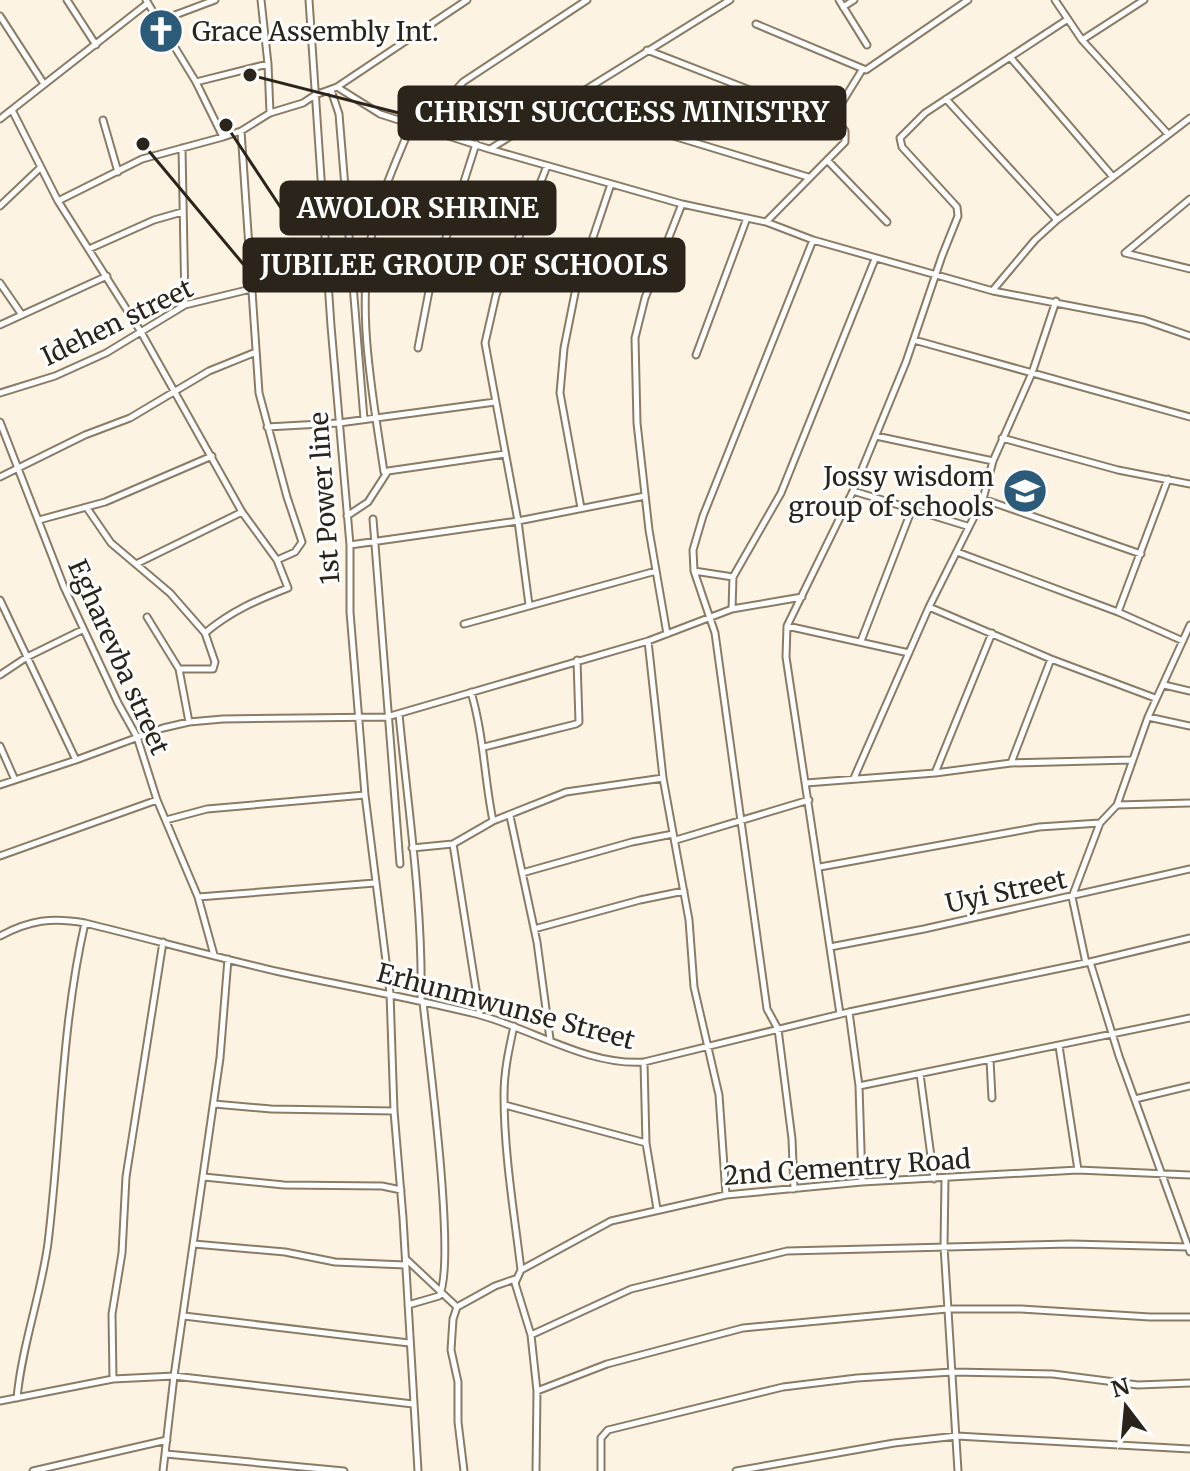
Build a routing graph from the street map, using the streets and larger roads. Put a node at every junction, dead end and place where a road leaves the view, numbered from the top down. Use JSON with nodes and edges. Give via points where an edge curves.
{"nodes":[{"id":1,"x":67,"y":0,"type":"edge"},
{"id":2,"x":215,"y":0,"type":"edge"},
{"id":3,"x":261,"y":0,"type":"edge"},
{"id":4,"x":309,"y":0,"type":"edge"},
{"id":5,"x":467,"y":0,"type":"edge"},
{"id":6,"x":587,"y":0,"type":"edge"},
{"id":7,"x":730,"y":0,"type":"edge"},
{"id":8,"x":839,"y":0,"type":"edge"},
{"id":9,"x":854,"y":0,"type":"edge"},
{"id":10,"x":968,"y":0,"type":"edge"},
{"id":11,"x":1055,"y":0,"type":"edge"},
{"id":12,"x":1144,"y":0,"type":"edge"},
{"id":13,"x":147,"y":2,"type":"edge"},
{"id":14,"x":200,"y":2,"type":"edge"},
{"id":15,"x":843,"y":7,"type":"junction"},
{"id":16,"x":0,"y":16,"type":"edge"},
{"id":17,"x":1068,"y":19,"type":"junction"},
{"id":18,"x":159,"y":21,"type":"junction"},
{"id":19,"x":756,"y":24,"type":"dead end"},
{"id":20,"x":1082,"y":40,"type":"junction"},
{"id":21,"x":96,"y":45,"type":"junction"},
{"id":22,"x":867,"y":45,"type":"dead end"},
{"id":23,"x":647,"y":50,"type":"junction"},
{"id":24,"x":1010,"y":57,"type":"junction"},
{"id":25,"x":268,"y":64,"type":"junction"},
{"id":26,"x":862,"y":70,"type":"junction"},
{"id":27,"x":196,"y":82,"type":"junction"},
{"id":28,"x":44,"y":84,"type":"junction"},
{"id":29,"x":334,"y":88,"type":"junction"},
{"id":30,"x":315,"y":95,"type":"junction"},
{"id":31,"x":946,"y":99,"type":"junction"},
{"id":32,"x":564,"y":103,"type":"junction"},
{"id":33,"x":12,"y":110,"type":"junction"},
{"id":34,"x":270,"y":113,"type":"junction"},
{"id":35,"x":1190,"y":118,"type":"edge"},
{"id":36,"x":0,"y":119,"type":"edge"},
{"id":37,"x":103,"y":120,"type":"dead end"},
{"id":38,"x":830,"y":122,"type":"junction"},
{"id":39,"x":411,"y":125,"type":"junction"},
{"id":40,"x":241,"y":131,"type":"junction"},
{"id":41,"x":438,"y":133,"type":"junction"},
{"id":42,"x":1168,"y":134,"type":"junction"},
{"id":43,"x":223,"y":137,"type":"junction"},
{"id":44,"x":503,"y":143,"type":"junction"},
{"id":45,"x":476,"y":144,"type":"junction"},
{"id":46,"x":182,"y":148,"type":"junction"},
{"id":47,"x":489,"y":149,"type":"junction"},
{"id":48,"x":507,"y":154,"type":"junction"},
{"id":49,"x":827,"y":160,"type":"junction"},
{"id":50,"x":547,"y":166,"type":"junction"},
{"id":51,"x":41,"y":167,"type":"junction"},
{"id":52,"x":118,"y":172,"type":"junction"},
{"id":53,"x":1113,"y":177,"type":"junction"},
{"id":54,"x":809,"y":178,"type":"junction"},
{"id":55,"x":611,"y":184,"type":"junction"},
{"id":56,"x":1190,"y":199,"type":"edge"},
{"id":57,"x":58,"y":201,"type":"junction"},
{"id":58,"x":682,"y":204,"type":"junction"},
{"id":59,"x":0,"y":206,"type":"edge"},
{"id":60,"x":182,"y":212,"type":"junction"},
{"id":61,"x":747,"y":218,"type":"junction"},
{"id":62,"x":1057,"y":220,"type":"junction"},
{"id":63,"x":766,"y":222,"type":"junction"},
{"id":64,"x":887,"y":222,"type":"dead end"},
{"id":65,"x":813,"y":240,"type":"junction"},
{"id":66,"x":89,"y":249,"type":"junction"},
{"id":67,"x":875,"y":259,"type":"junction"},
{"id":68,"x":1190,"y":269,"type":"edge"},
{"id":69,"x":937,"y":275,"type":"junction"},
{"id":70,"x":107,"y":276,"type":"junction"},
{"id":71,"x":0,"y":283,"type":"edge"},
{"id":72,"x":251,"y":289,"type":"junction"},
{"id":73,"x":993,"y":291,"type":"junction"},
{"id":74,"x":1056,"y":301,"type":"junction"},
{"id":75,"x":185,"y":305,"type":"junction"},
{"id":76,"x":22,"y":315,"type":"junction"},
{"id":77,"x":0,"y":325,"type":"edge"},
{"id":78,"x":141,"y":332,"type":"junction"},
{"id":79,"x":1190,"y":336,"type":"edge"},
{"id":80,"x":914,"y":340,"type":"junction"},
{"id":81,"x":418,"y":348,"type":"dead end"},
{"id":82,"x":256,"y":352,"type":"junction"},
{"id":83,"x":696,"y":355,"type":"dead end"},
{"id":84,"x":1032,"y":373,"type":"junction"},
{"id":85,"x":174,"y":391,"type":"junction"},
{"id":86,"x":0,"y":393,"type":"edge"},
{"id":87,"x":495,"y":402,"type":"junction"},
{"id":88,"x":1190,"y":417,"type":"edge"},
{"id":89,"x":376,"y":418,"type":"junction"},
{"id":90,"x":364,"y":419,"type":"junction"},
{"id":91,"x":0,"y":422,"type":"edge"},
{"id":92,"x":339,"y":423,"type":"junction"},
{"id":93,"x":267,"y":427,"type":"junction"},
{"id":94,"x":876,"y":436,"type":"junction"},
{"id":95,"x":1002,"y":438,"type":"junction"},
{"id":96,"x":505,"y":454,"type":"junction"},
{"id":97,"x":212,"y":456,"type":"junction"},
{"id":98,"x":993,"y":461,"type":"junction"},
{"id":99,"x":18,"y":466,"type":"junction"},
{"id":100,"x":384,"y":472,"type":"junction"},
{"id":101,"x":0,"y":477,"type":"edge"},
{"id":102,"x":1168,"y":479,"type":"junction"},
{"id":103,"x":1190,"y":484,"type":"edge"},
{"id":104,"x":853,"y":491,"type":"junction"},
{"id":105,"x":645,"y":496,"type":"junction"},
{"id":106,"x":983,"y":499,"type":"junction"},
{"id":107,"x":87,"y":508,"type":"junction"},
{"id":108,"x":581,"y":508,"type":"junction"},
{"id":109,"x":912,"y":509,"type":"junction"},
{"id":110,"x":242,"y":512,"type":"junction"},
{"id":111,"x":347,"y":516,"type":"junction"},
{"id":112,"x":373,"y":519,"type":"dead end"},
{"id":113,"x":39,"y":520,"type":"junction"},
{"id":114,"x":518,"y":521,"type":"junction"},
{"id":115,"x":967,"y":526,"type":"junction"},
{"id":116,"x":375,"y":542,"type":"junction"},
{"id":117,"x":350,"y":545,"type":"junction"},
{"id":118,"x":957,"y":552,"type":"junction"},
{"id":119,"x":1141,"y":554,"type":"junction"},
{"id":120,"x":277,"y":560,"type":"junction"},
{"id":121,"x":136,"y":564,"type":"junction"},
{"id":122,"x":656,"y":571,"type":"junction"},
{"id":123,"x":694,"y":571,"type":"junction"},
{"id":124,"x":733,"y":577,"type":"junction"},
{"id":125,"x":803,"y":597,"type":"junction"},
{"id":126,"x":1,"y":605,"type":"edge"},
{"id":127,"x":529,"y":605,"type":"junction"},
{"id":128,"x":929,"y":607,"type":"junction"},
{"id":129,"x":732,"y":609,"type":"junction"},
{"id":130,"x":1118,"y":612,"type":"junction"},
{"id":131,"x":147,"y":617,"type":"dead end"},
{"id":132,"x":711,"y":618,"type":"junction"},
{"id":133,"x":464,"y":624,"type":"dead end"},
{"id":134,"x":787,"y":626,"type":"junction"},
{"id":135,"x":1190,"y":626,"type":"edge"},
{"id":136,"x":82,"y":630,"type":"junction"},
{"id":137,"x":205,"y":633,"type":"junction"},
{"id":138,"x":992,"y":633,"type":"junction"},
{"id":139,"x":667,"y":634,"type":"junction"},
{"id":140,"x":648,"y":641,"type":"junction"},
{"id":141,"x":861,"y":641,"type":"junction"},
{"id":142,"x":1183,"y":642,"type":"junction"},
{"id":143,"x":909,"y":653,"type":"junction"},
{"id":144,"x":27,"y":657,"type":"junction"},
{"id":145,"x":1051,"y":659,"type":"junction"},
{"id":146,"x":577,"y":660,"type":"junction"},
{"id":147,"x":179,"y":669,"type":"junction"},
{"id":148,"x":0,"y":675,"type":"edge"},
{"id":149,"x":1164,"y":685,"type":"junction"},
{"id":150,"x":1190,"y":691,"type":"edge"},
{"id":151,"x":471,"y":692,"type":"junction"},
{"id":152,"x":1155,"y":698,"type":"junction"},
{"id":153,"x":399,"y":714,"type":"junction"},
{"id":154,"x":387,"y":717,"type":"junction"},
{"id":155,"x":1148,"y":717,"type":"junction"},
{"id":156,"x":360,"y":718,"type":"junction"},
{"id":157,"x":189,"y":722,"type":"junction"},
{"id":158,"x":1190,"y":726,"type":"edge"},
{"id":159,"x":137,"y":737,"type":"junction"},
{"id":160,"x":0,"y":746,"type":"edge"},
{"id":161,"x":484,"y":747,"type":"junction"},
{"id":162,"x":76,"y":760,"type":"junction"},
{"id":163,"x":1131,"y":760,"type":"junction"},
{"id":164,"x":1011,"y":763,"type":"junction"},
{"id":165,"x":935,"y":773,"type":"junction"},
{"id":166,"x":663,"y":778,"type":"junction"},
{"id":167,"x":854,"y":778,"type":"junction"},
{"id":168,"x":15,"y":780,"type":"junction"},
{"id":169,"x":806,"y":783,"type":"junction"},
{"id":170,"x":0,"y":785,"type":"edge"},
{"id":171,"x":365,"y":795,"type":"junction"},
{"id":172,"x":157,"y":800,"type":"junction"},
{"id":173,"x":809,"y":800,"type":"junction"},
{"id":174,"x":1190,"y":803,"type":"edge"},
{"id":175,"x":1117,"y":805,"type":"junction"},
{"id":176,"x":509,"y":816,"type":"junction"},
{"id":177,"x":166,"y":820,"type":"junction"},
{"id":178,"x":741,"y":820,"type":"junction"},
{"id":179,"x":493,"y":821,"type":"junction"},
{"id":180,"x":1100,"y":823,"type":"junction"},
{"id":181,"x":674,"y":837,"type":"junction"},
{"id":182,"x":453,"y":844,"type":"junction"},
{"id":183,"x":412,"y":848,"type":"junction"},
{"id":184,"x":0,"y":856,"type":"edge"},
{"id":185,"x":400,"y":864,"type":"dead end"},
{"id":186,"x":820,"y":867,"type":"junction"},
{"id":187,"x":1190,"y":869,"type":"edge"},
{"id":188,"x":522,"y":873,"type":"junction"},
{"id":189,"x":375,"y":883,"type":"junction"},
{"id":190,"x":684,"y":891,"type":"junction"},
{"id":191,"x":198,"y":897,"type":"junction"},
{"id":192,"x":1072,"y":897,"type":"junction"},
{"id":193,"x":85,"y":923,"type":"junction"},
{"id":194,"x":534,"y":929,"type":"junction"},
{"id":195,"x":0,"y":936,"type":"edge"},
{"id":196,"x":1190,"y":938,"type":"edge"},
{"id":197,"x":163,"y":942,"type":"junction"},
{"id":198,"x":830,"y":947,"type":"junction"},
{"id":199,"x":214,"y":955,"type":"junction"},
{"id":200,"x":228,"y":959,"type":"junction"},
{"id":201,"x":1088,"y":963,"type":"junction"},
{"id":202,"x":390,"y":993,"type":"junction"},
{"id":203,"x":422,"y":1001,"type":"junction"},
{"id":204,"x":849,"y":1012,"type":"junction"},
{"id":205,"x":840,"y":1014,"type":"junction"},
{"id":206,"x":480,"y":1015,"type":"junction"},
{"id":207,"x":1190,"y":1018,"type":"edge"},
{"id":208,"x":514,"y":1026,"type":"junction"},
{"id":209,"x":778,"y":1029,"type":"junction"},
{"id":210,"x":1112,"y":1035,"type":"junction"},
{"id":211,"x":550,"y":1039,"type":"junction"},
{"id":212,"x":1059,"y":1046,"type":"junction"},
{"id":213,"x":708,"y":1048,"type":"junction"},
{"id":214,"x":990,"y":1060,"type":"junction"},
{"id":215,"x":644,"y":1062,"type":"junction"},
{"id":216,"x":920,"y":1074,"type":"junction"},
{"id":217,"x":859,"y":1086,"type":"junction"},
{"id":218,"x":1190,"y":1086,"type":"edge"},
{"id":219,"x":992,"y":1098,"type":"dead end"},
{"id":220,"x":1135,"y":1099,"type":"junction"},
{"id":221,"x":214,"y":1104,"type":"junction"},
{"id":222,"x":505,"y":1105,"type":"junction"},
{"id":223,"x":394,"y":1111,"type":"junction"},
{"id":224,"x":646,"y":1143,"type":"junction"},
{"id":225,"x":1078,"y":1170,"type":"junction"},
{"id":226,"x":1162,"y":1173,"type":"junction"},
{"id":227,"x":1190,"y":1175,"type":"edge"},
{"id":228,"x":204,"y":1177,"type":"junction"},
{"id":229,"x":934,"y":1179,"type":"junction"},
{"id":230,"x":945,"y":1179,"type":"junction"},
{"id":231,"x":862,"y":1182,"type":"junction"},
{"id":232,"x":794,"y":1189,"type":"junction"},
{"id":233,"x":401,"y":1190,"type":"junction"},
{"id":234,"x":726,"y":1195,"type":"junction"},
{"id":235,"x":657,"y":1209,"type":"junction"},
{"id":236,"x":194,"y":1244,"type":"junction"},
{"id":237,"x":944,"y":1246,"type":"junction"},
{"id":238,"x":1189,"y":1249,"type":"edge"},
{"id":239,"x":404,"y":1261,"type":"junction"},
{"id":240,"x":521,"y":1270,"type":"junction"},
{"id":241,"x":516,"y":1278,"type":"junction"},
{"id":242,"x":441,"y":1294,"type":"junction"},
{"id":243,"x":408,"y":1305,"type":"junction"},
{"id":244,"x":457,"y":1307,"type":"junction"},
{"id":245,"x":947,"y":1309,"type":"junction"},
{"id":246,"x":184,"y":1316,"type":"junction"},
{"id":247,"x":1190,"y":1317,"type":"edge"},
{"id":248,"x":531,"y":1335,"type":"junction"},
{"id":249,"x":409,"y":1343,"type":"junction"},
{"id":250,"x":952,"y":1372,"type":"junction"},
{"id":251,"x":174,"y":1376,"type":"junction"},
{"id":252,"x":113,"y":1379,"type":"junction"},
{"id":253,"x":1190,"y":1383,"type":"edge"},
{"id":254,"x":537,"y":1391,"type":"junction"},
{"id":255,"x":17,"y":1398,"type":"junction"},
{"id":256,"x":0,"y":1401,"type":"edge"},
{"id":257,"x":413,"y":1404,"type":"junction"},
{"id":258,"x":957,"y":1436,"type":"junction"},
{"id":259,"x":167,"y":1440,"type":"junction"},
{"id":260,"x":1190,"y":1449,"type":"edge"},
{"id":261,"x":165,"y":1454,"type":"junction"},
{"id":262,"x":33,"y":1471,"type":"edge"},
{"id":263,"x":163,"y":1471,"type":"edge"},
{"id":264,"x":344,"y":1471,"type":"edge"},
{"id":265,"x":418,"y":1471,"type":"edge"},
{"id":266,"x":464,"y":1471,"type":"edge"},
{"id":267,"x":536,"y":1471,"type":"edge"},
{"id":268,"x":601,"y":1471,"type":"edge"},
{"id":269,"x":736,"y":1471,"type":"edge"},
{"id":270,"x":958,"y":1471,"type":"edge"}],
"edges":[{"from":1,"to":21,"type":"street"},
{"from":2,"to":14,"type":"street"},
{"from":3,"to":25,"type":"street"},
{"from":4,"to":30,"type":"street","name":"1st Power line"},
{"from":5,"to":29,"type":"street"},
{"from":6,"to":41,"type":"street","via":[[463,82],[453,93]]},
{"from":7,"to":23,"type":"street"},
{"from":8,"to":15,"type":"street"},
{"from":9,"to":15,"type":"street"},
{"from":10,"to":26,"type":"street"},
{"from":11,"to":17,"type":"street"},
{"from":12,"to":20,"type":"street"},
{"from":13,"to":18,"type":"street"},
{"from":13,"to":21,"type":"street"},
{"from":14,"to":18,"type":"street"},
{"from":15,"to":22,"type":"street"},
{"from":16,"to":28,"type":"street"},
{"from":17,"to":20,"type":"street"},
{"from":17,"to":24,"type":"street"},
{"from":18,"to":27,"type":"street"},
{"from":19,"to":26,"type":"street"},
{"from":20,"to":42,"type":"street"},
{"from":21,"to":28,"type":"street"},
{"from":23,"to":32,"type":"street"},
{"from":23,"to":38,"type":"street"},
{"from":24,"to":31,"type":"street"},
{"from":24,"to":53,"type":"street"},
{"from":25,"to":27,"type":"street"},
{"from":25,"to":34,"type":"street"},
{"from":26,"to":38,"type":"street"},
{"from":27,"to":43,"type":"street"},
{"from":28,"to":33,"type":"street"},
{"from":29,"to":30,"type":"street"},
{"from":29,"to":39,"type":"street"},
{"from":29,"to":90,"type":"street"},
{"from":30,"to":34,"type":"street"},
{"from":30,"to":92,"type":"street","name":"1st Power line"},
{"from":31,"to":62,"type":"street"},
{"from":31,"to":69,"type":"street","via":[[900,138],[902,147],[959,211]]},
{"from":32,"to":44,"type":"street"},
{"from":32,"to":54,"type":"street"},
{"from":33,"to":36,"type":"street"},
{"from":33,"to":51,"type":"street"},
{"from":34,"to":40,"type":"street"},
{"from":35,"to":42,"type":"street"},
{"from":37,"to":52,"type":"street"},
{"from":38,"to":49,"type":"street","via":[[845,131],[845,142]]},
{"from":39,"to":41,"type":"street"},
{"from":39,"to":89,"type":"street","via":[[376,217],[368,264],[368,347]]},
{"from":40,"to":43,"type":"street"},
{"from":40,"to":72,"type":"street"},
{"from":41,"to":45,"type":"street"},
{"from":42,"to":53,"type":"street"},
{"from":43,"to":46,"type":"street"},
{"from":44,"to":47,"type":"street"},
{"from":44,"to":48,"type":"street"},
{"from":45,"to":47,"type":"street"},
{"from":45,"to":81,"type":"street","via":[[429,291]]},
{"from":46,"to":52,"type":"street"},
{"from":46,"to":60,"type":"street"},
{"from":47,"to":48,"type":"street"},
{"from":48,"to":50,"type":"street"},
{"from":49,"to":54,"type":"street"},
{"from":49,"to":64,"type":"street"},
{"from":50,"to":55,"type":"street"},
{"from":50,"to":87,"type":"street","via":[[489,319],[485,343]]},
{"from":51,"to":57,"type":"street"},
{"from":51,"to":59,"type":"street"},
{"from":52,"to":57,"type":"street"},
{"from":53,"to":62,"type":"street"},
{"from":54,"to":63,"type":"street"},
{"from":55,"to":58,"type":"street"},
{"from":55,"to":108,"type":"street","via":[[576,288],[564,348],[560,393]]},
{"from":56,"to":68,"type":"street","via":[[1125,253]]},
{"from":57,"to":66,"type":"street"},
{"from":58,"to":61,"type":"street"},
{"from":58,"to":105,"type":"street","via":[[635,338]]},
{"from":60,"to":66,"type":"street"},
{"from":60,"to":75,"type":"street"},
{"from":61,"to":63,"type":"street"},
{"from":61,"to":83,"type":"street"},
{"from":62,"to":73,"type":"street"},
{"from":63,"to":65,"type":"street"},
{"from":65,"to":67,"type":"street"},
{"from":65,"to":123,"type":"street","via":[[703,516],[693,550]]},
{"from":66,"to":70,"type":"street"},
{"from":67,"to":69,"type":"street"},
{"from":67,"to":124,"type":"street","via":[[781,493]]},
{"from":69,"to":73,"type":"street"},
{"from":69,"to":80,"type":"street"},
{"from":70,"to":76,"type":"street"},
{"from":70,"to":78,"type":"street"},
{"from":71,"to":76,"type":"street"},
{"from":72,"to":75,"type":"street","name":"Idehen street"},
{"from":72,"to":82,"type":"street"},
{"from":73,"to":74,"type":"street"},
{"from":74,"to":79,"type":"street"},
{"from":74,"to":84,"type":"street"},
{"from":75,"to":78,"type":"street","name":"Idehen street"},
{"from":76,"to":77,"type":"street"},
{"from":78,"to":85,"type":"street"},
{"from":78,"to":86,"type":"street","name":"Idehen street","via":[[55,376]]},
{"from":80,"to":84,"type":"street"},
{"from":80,"to":94,"type":"street"},
{"from":82,"to":85,"type":"street"},
{"from":82,"to":93,"type":"street"},
{"from":84,"to":88,"type":"street"},
{"from":84,"to":95,"type":"street"},
{"from":85,"to":97,"type":"street"},
{"from":85,"to":99,"type":"street","via":[[130,418]]},
{"from":87,"to":89,"type":"street"},
{"from":87,"to":96,"type":"street"},
{"from":89,"to":90,"type":"street"},
{"from":89,"to":100,"type":"street"},
{"from":90,"to":92,"type":"street"},
{"from":91,"to":99,"type":"street","name":"Egharevba street"},
{"from":92,"to":93,"type":"street"},
{"from":92,"to":111,"type":"street","name":"1st Power line"},
{"from":93,"to":120,"type":"street","via":[[302,542],[295,552]]},
{"from":94,"to":98,"type":"street"},
{"from":94,"to":104,"type":"street"},
{"from":95,"to":98,"type":"street"},
{"from":95,"to":102,"type":"street"},
{"from":96,"to":100,"type":"street"},
{"from":96,"to":114,"type":"street"},
{"from":97,"to":107,"type":"street"},
{"from":97,"to":110,"type":"street"},
{"from":98,"to":106,"type":"street"},
{"from":99,"to":101,"type":"street"},
{"from":99,"to":113,"type":"street","name":"Egharevba street"},
{"from":100,"to":111,"type":"street","via":[[368,502]]},
{"from":102,"to":103,"type":"street"},
{"from":102,"to":119,"type":"street"},
{"from":104,"to":109,"type":"street"},
{"from":104,"to":125,"type":"street"},
{"from":105,"to":108,"type":"street"},
{"from":105,"to":122,"type":"street"},
{"from":106,"to":115,"type":"street"},
{"from":106,"to":119,"type":"street"},
{"from":107,"to":113,"type":"street"},
{"from":107,"to":121,"type":"street","via":[[111,543]]},
{"from":108,"to":114,"type":"street"},
{"from":109,"to":115,"type":"street"},
{"from":109,"to":141,"type":"street"},
{"from":110,"to":120,"type":"street"},
{"from":110,"to":121,"type":"street"},
{"from":111,"to":117,"type":"street","name":"1st Power line"},
{"from":112,"to":116,"type":"street"},
{"from":113,"to":136,"type":"street","name":"Egharevba street"},
{"from":114,"to":116,"type":"street"},
{"from":114,"to":127,"type":"street"},
{"from":115,"to":118,"type":"street"},
{"from":116,"to":117,"type":"street"},
{"from":116,"to":154,"type":"street"},
{"from":117,"to":156,"type":"street","name":"1st Power line"},
{"from":118,"to":128,"type":"street"},
{"from":118,"to":130,"type":"street"},
{"from":119,"to":130,"type":"street"},
{"from":120,"to":137,"type":"street","via":[[288,588],[248,603]]},
{"from":121,"to":137,"type":"street"},
{"from":122,"to":127,"type":"street"},
{"from":122,"to":139,"type":"street"},
{"from":123,"to":124,"type":"street"},
{"from":123,"to":132,"type":"street"},
{"from":124,"to":129,"type":"street"},
{"from":125,"to":129,"type":"street"},
{"from":125,"to":134,"type":"street"},
{"from":126,"to":144,"type":"street"},
{"from":127,"to":133,"type":"street"},
{"from":128,"to":138,"type":"street"},
{"from":128,"to":143,"type":"street"},
{"from":129,"to":132,"type":"street"},
{"from":130,"to":142,"type":"street"},
{"from":131,"to":147,"type":"street"},
{"from":132,"to":139,"type":"street"},
{"from":132,"to":178,"type":"street"},
{"from":134,"to":141,"type":"street"},
{"from":134,"to":169,"type":"street","via":[[786,657]]},
{"from":135,"to":142,"type":"street"},
{"from":136,"to":144,"type":"street"},
{"from":136,"to":159,"type":"street","name":"Egharevba street"},
{"from":137,"to":147,"type":"street","via":[[213,669]]},
{"from":138,"to":145,"type":"street"},
{"from":138,"to":165,"type":"street"},
{"from":139,"to":140,"type":"street"},
{"from":140,"to":146,"type":"street"},
{"from":140,"to":166,"type":"street"},
{"from":141,"to":143,"type":"street"},
{"from":142,"to":149,"type":"street"},
{"from":143,"to":167,"type":"street"},
{"from":144,"to":148,"type":"street"},
{"from":144,"to":162,"type":"street"},
{"from":145,"to":152,"type":"street"},
{"from":145,"to":164,"type":"street"},
{"from":146,"to":151,"type":"street"},
{"from":146,"to":161,"type":"street","via":[[579,722]]},
{"from":147,"to":157,"type":"street"},
{"from":149,"to":150,"type":"street"},
{"from":149,"to":152,"type":"street"},
{"from":151,"to":153,"type":"street"},
{"from":151,"to":161,"type":"street"},
{"from":152,"to":155,"type":"street"},
{"from":153,"to":154,"type":"street"},
{"from":153,"to":183,"type":"street"},
{"from":154,"to":156,"type":"street"},
{"from":154,"to":185,"type":"street"},
{"from":155,"to":158,"type":"street"},
{"from":155,"to":163,"type":"street"},
{"from":156,"to":157,"type":"street"},
{"from":156,"to":171,"type":"street","name":"1st Power line"},
{"from":157,"to":159,"type":"street"},
{"from":159,"to":162,"type":"street"},
{"from":159,"to":172,"type":"street","name":"Egharevba street"},
{"from":160,"to":168,"type":"street"},
{"from":161,"to":179,"type":"street"},
{"from":162,"to":168,"type":"street"},
{"from":163,"to":164,"type":"street"},
{"from":163,"to":175,"type":"street"},
{"from":164,"to":165,"type":"street"},
{"from":165,"to":167,"type":"street"},
{"from":166,"to":176,"type":"street","via":[[566,792]]},
{"from":166,"to":181,"type":"street"},
{"from":167,"to":169,"type":"street"},
{"from":168,"to":170,"type":"street"},
{"from":169,"to":173,"type":"street"},
{"from":171,"to":177,"type":"street","via":[[207,809]]},
{"from":171,"to":189,"type":"street","name":"1st Power line"},
{"from":172,"to":177,"type":"street","name":"Egharevba street"},
{"from":172,"to":184,"type":"street"},
{"from":173,"to":178,"type":"street"},
{"from":173,"to":186,"type":"street"},
{"from":174,"to":175,"type":"street"},
{"from":175,"to":180,"type":"street"},
{"from":176,"to":179,"type":"street"},
{"from":176,"to":188,"type":"street"},
{"from":177,"to":191,"type":"street","name":"Egharevba street"},
{"from":178,"to":181,"type":"street"},
{"from":178,"to":209,"type":"street","via":[[767,1009]]},
{"from":179,"to":182,"type":"street"},
{"from":180,"to":186,"type":"street","via":[[1039,827]]},
{"from":180,"to":192,"type":"street"},
{"from":181,"to":188,"type":"street","via":[[632,842]]},
{"from":181,"to":190,"type":"street"},
{"from":182,"to":183,"type":"street"},
{"from":182,"to":206,"type":"street"},
{"from":183,"to":203,"type":"street"},
{"from":186,"to":198,"type":"street"},
{"from":187,"to":192,"type":"street","name":"Uyi Street"},
{"from":188,"to":194,"type":"street"},
{"from":189,"to":191,"type":"street"},
{"from":189,"to":202,"type":"street","name":"1st Power line"},
{"from":190,"to":194,"type":"street"},
{"from":190,"to":213,"type":"street","via":[[694,987]]},
{"from":191,"to":199,"type":"street","name":"Egharevba street"},
{"from":192,"to":198,"type":"street","name":"Uyi Street"},
{"from":192,"to":201,"type":"street"},
{"from":193,"to":195,"type":"street","name":"Erhunmwunse Street","via":[[41,919]]},
{"from":193,"to":197,"type":"street","name":"Erhunmwunse Street"},
{"from":193,"to":255,"type":"street","via":[[68,1032],[47,1248]]},
{"from":194,"to":211,"type":"street"},
{"from":196,"to":201,"type":"street","name":"Erhunmwunse Street"},
{"from":197,"to":199,"type":"street","name":"Erhunmwunse Street"},
{"from":197,"to":252,"type":"street","via":[[126,1177],[112,1314]]},
{"from":198,"to":205,"type":"street"},
{"from":199,"to":200,"type":"street","name":"Erhunmwunse Street"},
{"from":200,"to":202,"type":"street","name":"Erhunmwunse Street"},
{"from":200,"to":221,"type":"street"},
{"from":201,"to":204,"type":"street","name":"Erhunmwunse Street"},
{"from":201,"to":210,"type":"street"},
{"from":202,"to":203,"type":"street","name":"Erhunmwunse Street"},
{"from":202,"to":223,"type":"street","name":"1st Power line"},
{"from":203,"to":206,"type":"street","name":"Erhunmwunse Street"},
{"from":203,"to":242,"type":"street","via":[[445,1244]]},
{"from":204,"to":205,"type":"street","name":"Erhunmwunse Street"},
{"from":204,"to":217,"type":"street"},
{"from":205,"to":209,"type":"street","name":"Erhunmwunse Street"},
{"from":206,"to":208,"type":"street","name":"Erhunmwunse Street"},
{"from":207,"to":210,"type":"street"},
{"from":208,"to":211,"type":"street","name":"Erhunmwunse Street"},
{"from":208,"to":222,"type":"street"},
{"from":209,"to":213,"type":"street","name":"Erhunmwunse Street"},
{"from":209,"to":232,"type":"street"},
{"from":210,"to":212,"type":"street"},
{"from":210,"to":220,"type":"street"},
{"from":211,"to":215,"type":"street","name":"Erhunmwunse Street","via":[[622,1063]]},
{"from":212,"to":214,"type":"street"},
{"from":212,"to":225,"type":"street"},
{"from":213,"to":215,"type":"street","name":"Erhunmwunse Street"},
{"from":213,"to":234,"type":"street","via":[[719,1095]]},
{"from":214,"to":216,"type":"street"},
{"from":214,"to":219,"type":"street"},
{"from":215,"to":224,"type":"street"},
{"from":216,"to":217,"type":"street"},
{"from":216,"to":229,"type":"street"},
{"from":217,"to":231,"type":"street"},
{"from":218,"to":220,"type":"street"},
{"from":220,"to":226,"type":"street"},
{"from":221,"to":223,"type":"street"},
{"from":221,"to":228,"type":"street"},
{"from":222,"to":224,"type":"street"},
{"from":222,"to":240,"type":"street"},
{"from":223,"to":233,"type":"street","name":"1st Power line"},
{"from":224,"to":235,"type":"street"},
{"from":225,"to":226,"type":"street","name":"2nd Cementry Road"},
{"from":225,"to":230,"type":"street","name":"2nd Cementry Road"},
{"from":226,"to":227,"type":"street","name":"2nd Cementry Road"},
{"from":226,"to":238,"type":"street"},
{"from":228,"to":233,"type":"street"},
{"from":228,"to":236,"type":"street"},
{"from":229,"to":230,"type":"street","name":"2nd Cementry Road"},
{"from":229,"to":231,"type":"street","name":"2nd Cementry Road"},
{"from":230,"to":237,"type":"street"},
{"from":231,"to":232,"type":"street","name":"2nd Cementry Road"},
{"from":232,"to":234,"type":"street","name":"2nd Cementry Road"},
{"from":233,"to":239,"type":"street","name":"1st Power line"},
{"from":234,"to":235,"type":"street","name":"2nd Cementry Road"},
{"from":235,"to":240,"type":"street","name":"2nd Cementry Road","via":[[611,1221]]},
{"from":236,"to":239,"type":"street","via":[[335,1262]]},
{"from":236,"to":246,"type":"street"},
{"from":237,"to":238,"type":"street"},
{"from":237,"to":245,"type":"street"},
{"from":237,"to":248,"type":"street","via":[[787,1251],[631,1289]]},
{"from":239,"to":242,"type":"street"},
{"from":239,"to":243,"type":"street","name":"1st Power line"},
{"from":240,"to":241,"type":"street"},
{"from":241,"to":244,"type":"street"},
{"from":241,"to":248,"type":"street"},
{"from":242,"to":243,"type":"street"},
{"from":242,"to":244,"type":"street"},
{"from":243,"to":249,"type":"street","name":"1st Power line"},
{"from":244,"to":266,"type":"street","via":[[451,1350]]},
{"from":245,"to":247,"type":"street"},
{"from":245,"to":250,"type":"street"},
{"from":245,"to":254,"type":"street","via":[[743,1328],[607,1364]]},
{"from":246,"to":249,"type":"street"},
{"from":246,"to":251,"type":"street"},
{"from":248,"to":254,"type":"street"},
{"from":249,"to":257,"type":"street","name":"1st Power line"},
{"from":250,"to":253,"type":"street","via":[[1053,1374],[1138,1385]]},
{"from":250,"to":258,"type":"street"},
{"from":250,"to":268,"type":"street","via":[[783,1387],[608,1430],[601,1438]]},
{"from":251,"to":252,"type":"street"},
{"from":251,"to":257,"type":"street"},
{"from":251,"to":259,"type":"street"},
{"from":252,"to":255,"type":"street"},
{"from":254,"to":267,"type":"street"},
{"from":255,"to":256,"type":"street"},
{"from":257,"to":265,"type":"street","name":"1st Power line"},
{"from":258,"to":260,"type":"street"},
{"from":258,"to":269,"type":"street"},
{"from":258,"to":270,"type":"street"},
{"from":259,"to":261,"type":"street"},
{"from":259,"to":262,"type":"street"},
{"from":261,"to":263,"type":"street"},
{"from":261,"to":264,"type":"street"}]}
